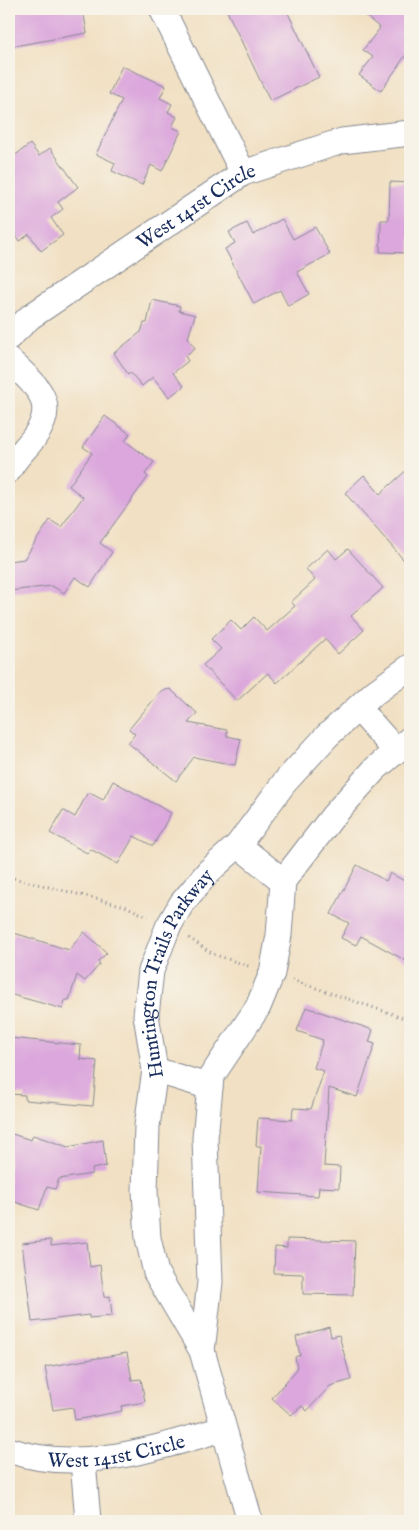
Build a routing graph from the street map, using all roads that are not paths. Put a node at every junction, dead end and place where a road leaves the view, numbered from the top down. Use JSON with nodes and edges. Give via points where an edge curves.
{"nodes":[{"id":1,"x":162,"y":9,"type":"edge"},
{"id":2,"x":410,"y":133,"type":"edge"},
{"id":3,"x":243,"y":173,"type":"junction"},
{"id":4,"x":9,"y":337,"type":"edge"},
{"id":5,"x":9,"y":360,"type":"edge"},
{"id":6,"x":9,"y":470,"type":"edge"},
{"id":7,"x":410,"y":667,"type":"edge"},
{"id":8,"x":358,"y":708,"type":"junction"},
{"id":9,"x":403,"y":745,"type":"edge"},
{"id":10,"x":238,"y":845,"type":"junction"},
{"id":11,"x":283,"y":881,"type":"junction"},
{"id":12,"x":155,"y":1070,"type":"junction"},
{"id":13,"x":210,"y":1087,"type":"junction"},
{"id":14,"x":202,"y":1351,"type":"junction"},
{"id":15,"x":223,"y":1429,"type":"junction"},
{"id":16,"x":9,"y":1450,"type":"edge"},
{"id":17,"x":83,"y":1461,"type":"junction"},
{"id":18,"x":88,"y":1521,"type":"edge"},
{"id":19,"x":250,"y":1521,"type":"edge"}],
"edges":[{"from":1,"to":3,"type":"street"},
{"from":2,"to":3,"type":"street","name":"West 141st Circle","via":[[342,141]]},
{"from":3,"to":4,"type":"street","name":"West 141st Circle","via":[[30,317]]},
{"from":5,"to":6,"type":"street","via":[[40,391],[46,406],[36,436]]},
{"from":7,"to":8,"type":"street","name":"Huntington Trails Parkway"},
{"from":8,"to":9,"type":"street"},
{"from":8,"to":10,"type":"street","name":"Huntington Trails Parkway","via":[[284,783]]},
{"from":9,"to":11,"type":"street","via":[[375,769],[333,816]]},
{"from":10,"to":11,"type":"street"},
{"from":10,"to":12,"type":"street","name":"Huntington Trails Parkway","via":[[209,871],[182,903],[168,927],[151,971],[146,1015]]},
{"from":11,"to":13,"type":"street","name":"Huntington Trails Parkway","via":[[280,936],[272,973],[258,1007],[211,1077]]},
{"from":12,"to":13,"type":"street"},
{"from":12,"to":14,"type":"street","name":"Huntington Trails Parkway","via":[[147,1126],[145,1191],[148,1238],[156,1273]]},
{"from":13,"to":14,"type":"street","name":"Huntington Trails Parkway","via":[[205,1138],[210,1282]]},
{"from":14,"to":15,"type":"street","name":"Huntington Trails Parkway"},
{"from":15,"to":17,"type":"street","name":"West 141st Circle","via":[[132,1454]]},
{"from":15,"to":19,"type":"street","name":"Huntington Trails Parkway"},
{"from":16,"to":17,"type":"street","name":"West 141st Circle"},
{"from":17,"to":18,"type":"street"}]}
